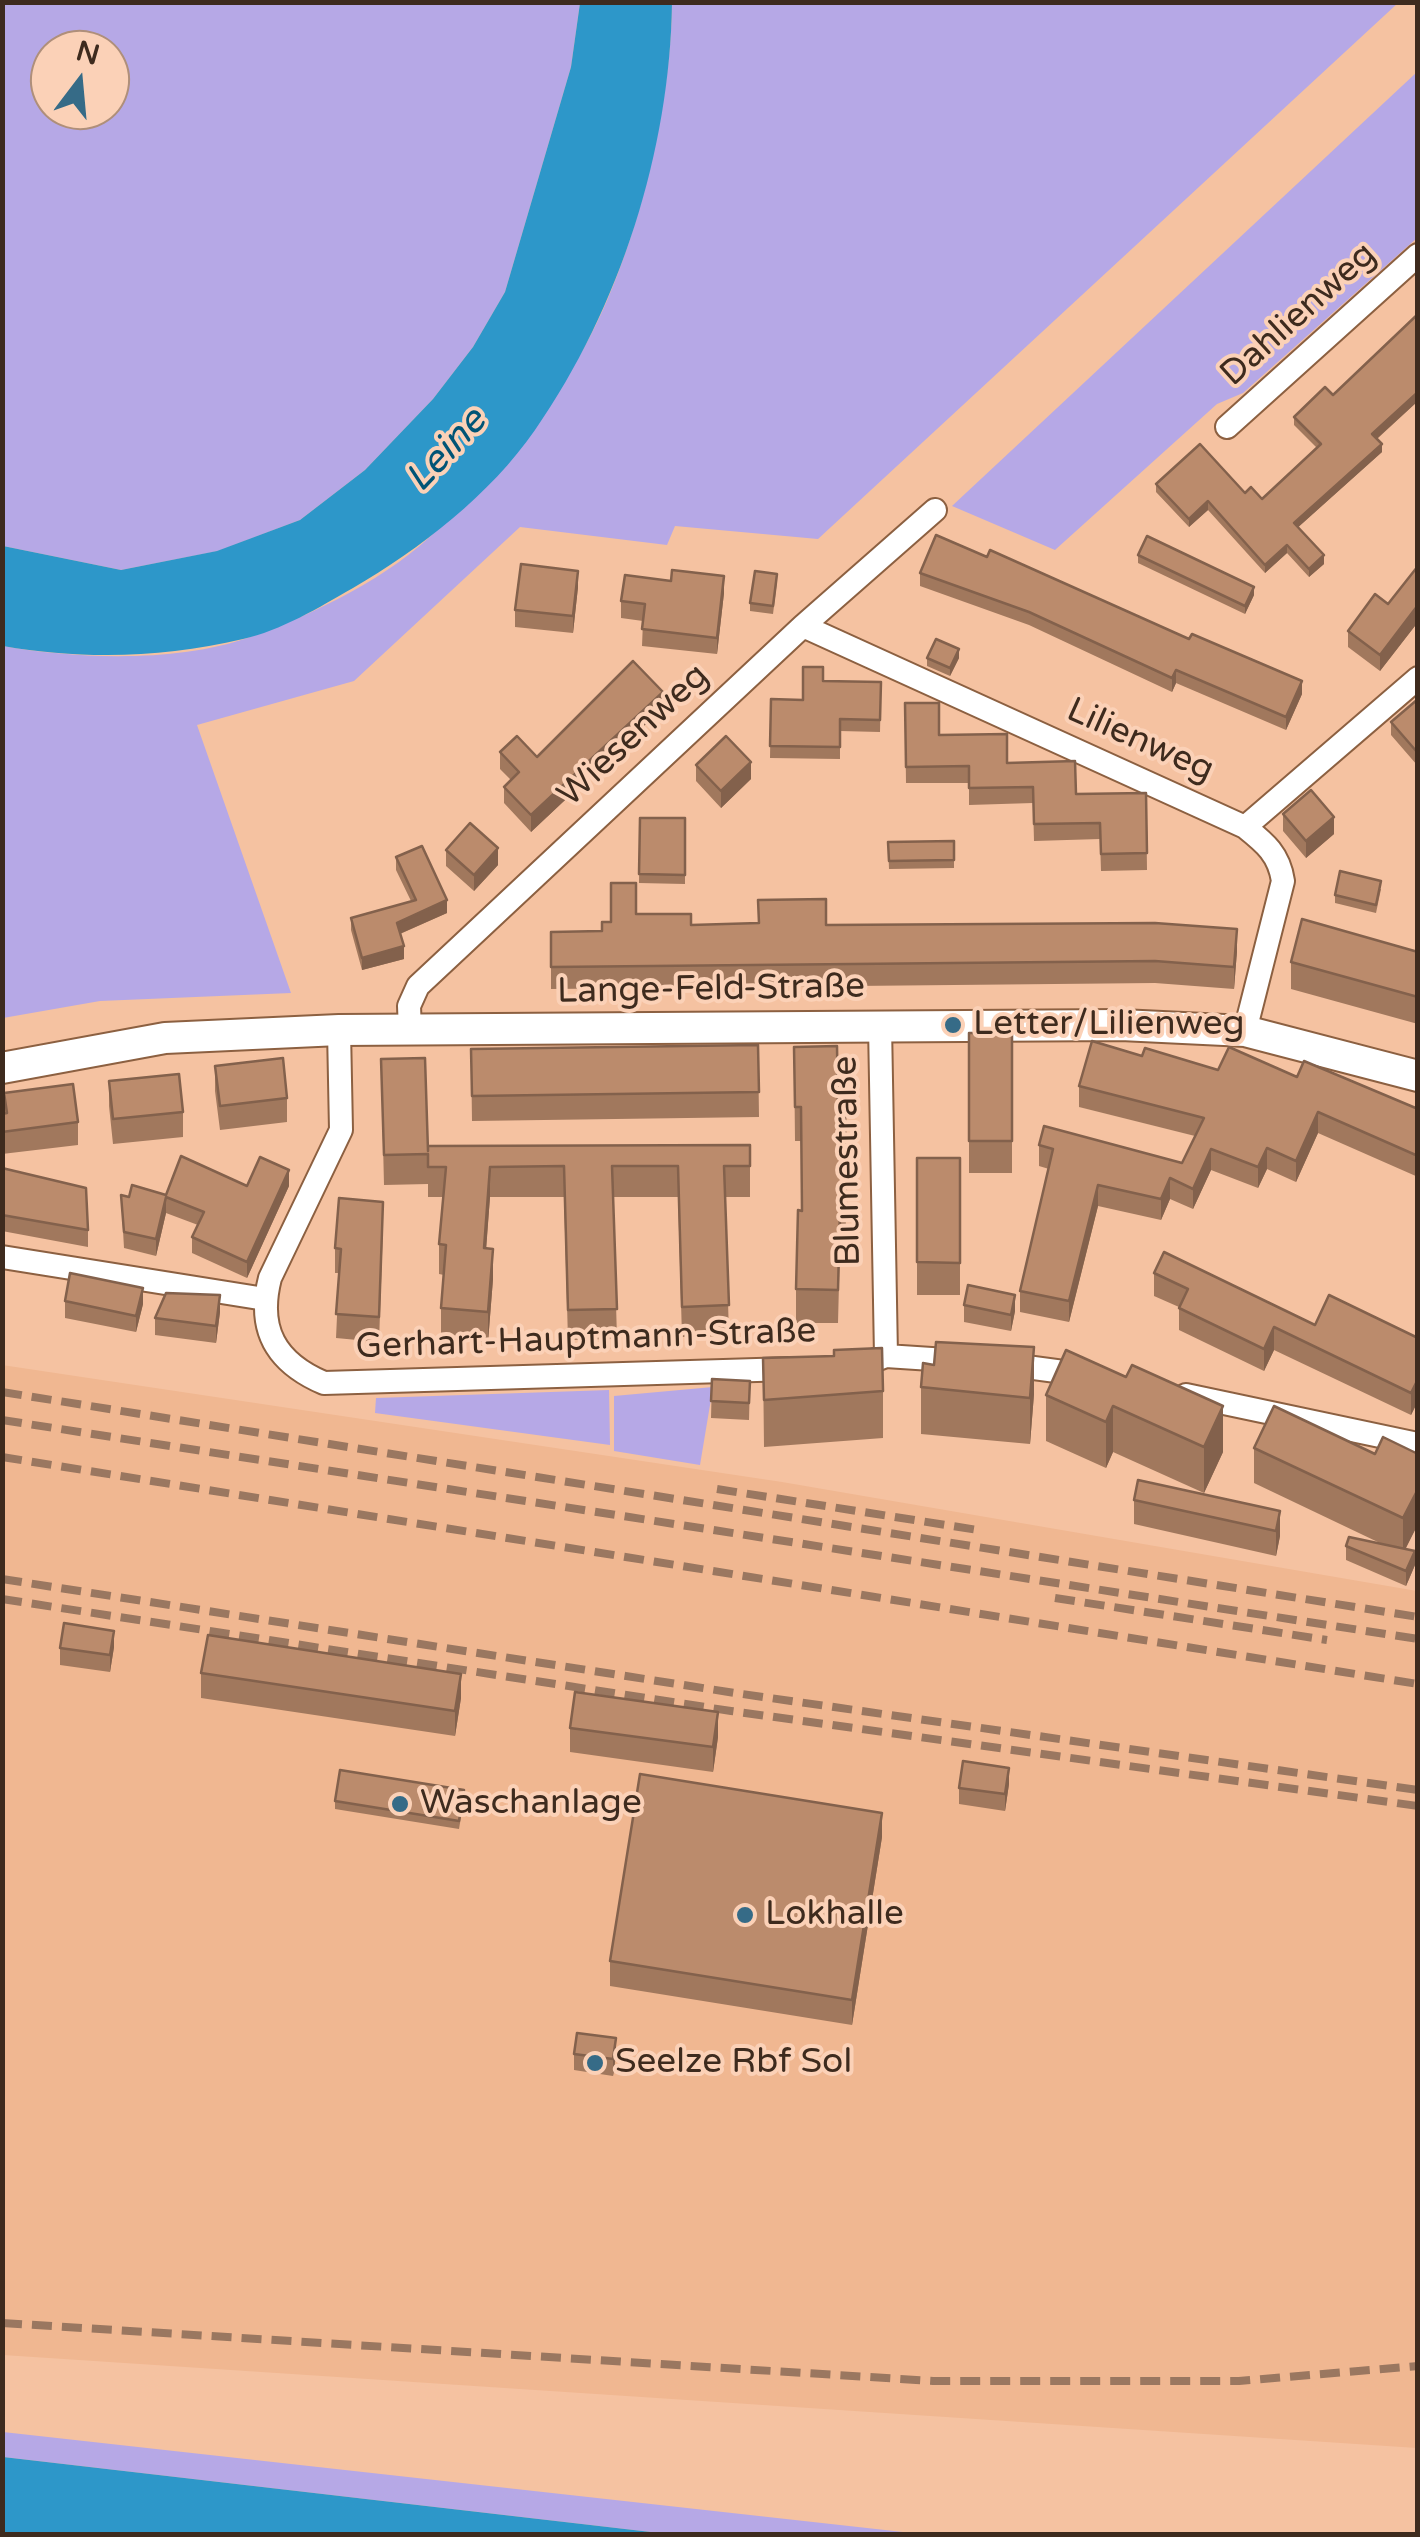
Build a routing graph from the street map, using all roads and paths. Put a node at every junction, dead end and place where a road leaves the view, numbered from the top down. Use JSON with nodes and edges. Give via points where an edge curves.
{"nodes":[{"id":1,"x":1418,"y":255,"type":"edge"},
{"id":2,"x":1227,"y":427,"type":"dead end"},
{"id":3,"x":935,"y":510,"type":"dead end"},
{"id":4,"x":803,"y":626,"type":"junction"},
{"id":5,"x":1418,"y":678,"type":"edge"},
{"id":6,"x":1245,"y":828,"type":"junction"},
{"id":7,"x":880,"y":1025,"type":"junction"},
{"id":8,"x":339,"y":1030,"type":"junction"},
{"id":9,"x":410,"y":1031,"type":"junction"},
{"id":10,"x":1245,"y":1031,"type":"junction"},
{"id":11,"x":2,"y":1068,"type":"edge"},
{"id":12,"x":1418,"y":1076,"type":"edge"},
{"id":13,"x":2,"y":1257,"type":"edge"},
{"id":14,"x":265,"y":1300,"type":"junction"},
{"id":15,"x":886,"y":1356,"type":"junction"},
{"id":16,"x":1103,"y":1377,"type":"edge"},
{"id":17,"x":1156,"y":1388,"type":"edge"},
{"id":18,"x":1418,"y":1444,"type":"edge"}],
"edges":[{"from":1,"to":2,"type":"street","name":"Dahlienweg"},
{"from":3,"to":4,"type":"street","name":"Wiesenweg"},
{"from":4,"to":6,"type":"street","name":"Lilienweg"},
{"from":4,"to":9,"type":"street","name":"Wiesenweg","via":[[418,986],[409,1006]]},
{"from":5,"to":6,"type":"street"},
{"from":6,"to":10,"type":"street","name":"Lilienweg","via":[[1280,861],[1283,880]]},
{"from":7,"to":9,"type":"street","name":"Lange-Feld-Straße"},
{"from":7,"to":10,"type":"street","name":"Lange-Feld-Straße"},
{"from":7,"to":15,"type":"street","name":"Blumestraße"},
{"from":8,"to":9,"type":"street","name":"Lange-Feld-Straße"},
{"from":8,"to":11,"type":"street","name":"Lange-Feld-Straße","via":[[165,1038]]},
{"from":8,"to":14,"type":"street","via":[[340,1130]]},
{"from":10,"to":12,"type":"street","name":"Lange-Feld-Straße"},
{"from":13,"to":14,"type":"street"},
{"from":14,"to":15,"type":"street","name":"Gerhart-Hauptmann-Straße","via":[[266,1331],[280,1357],[324,1383],[866,1367]]},
{"from":15,"to":16,"type":"street","name":"Gerhart-Hauptmann-Straße"},
{"from":17,"to":18,"type":"street"}]}
